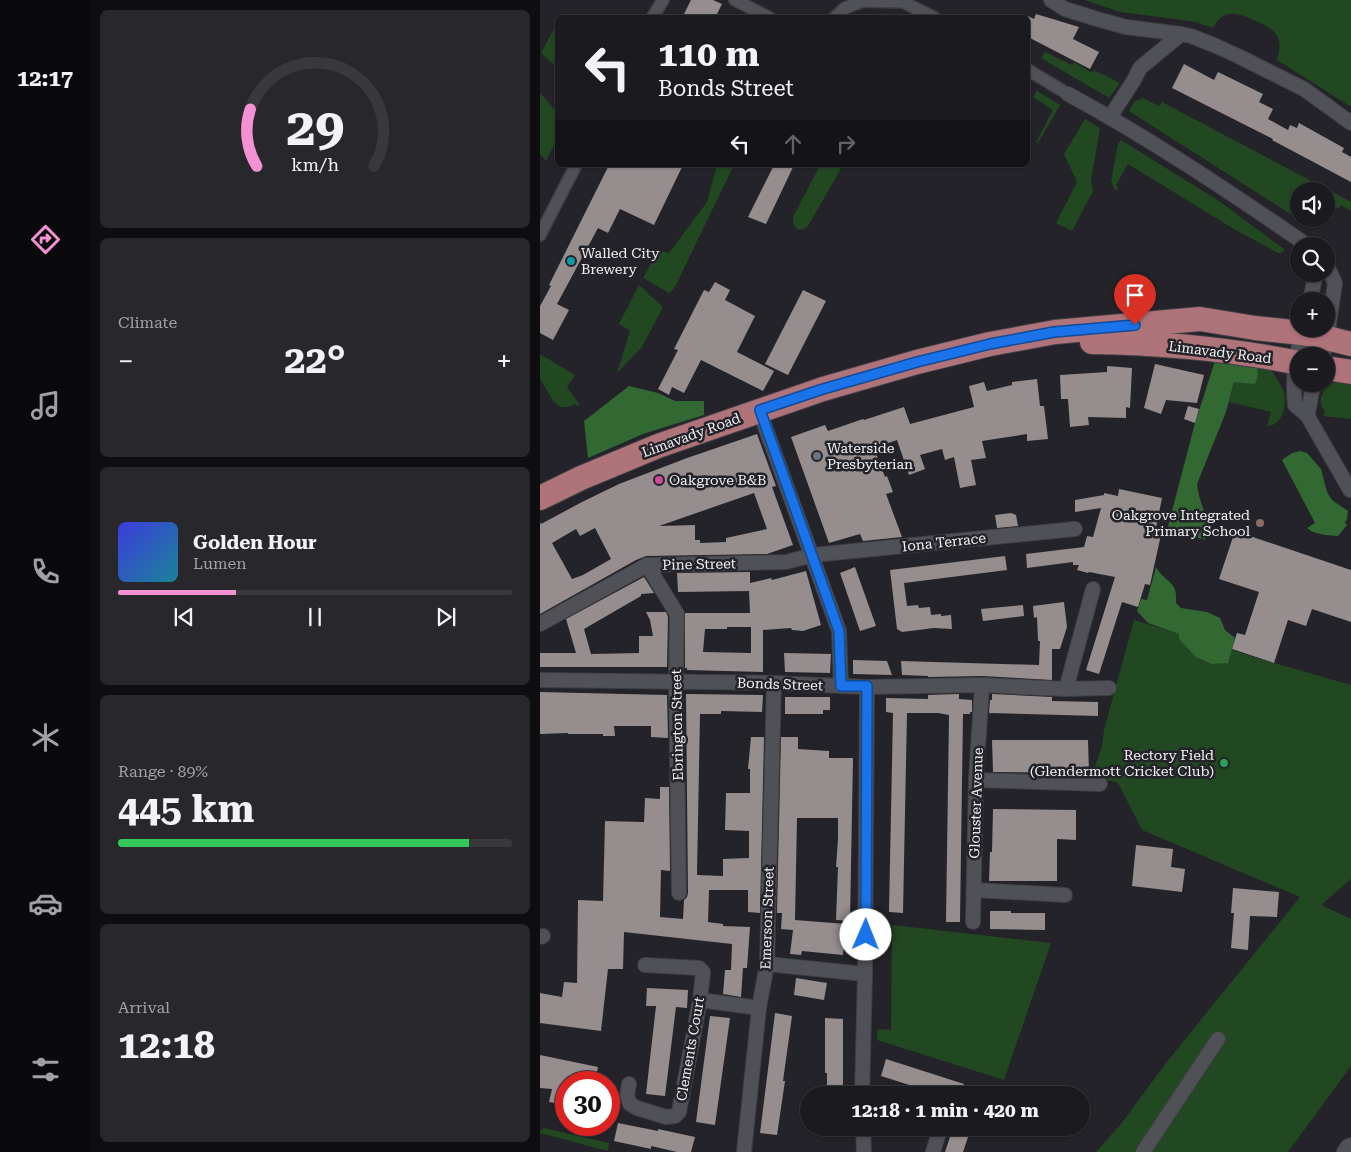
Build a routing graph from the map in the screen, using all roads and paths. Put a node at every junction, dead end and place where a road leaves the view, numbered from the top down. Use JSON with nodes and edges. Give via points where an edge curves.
{"nodes":[{"id":1,"x":663,"y":0,"type":"edge"},
{"id":2,"x":735,"y":0,"type":"edge"},
{"id":3,"x":1051,"y":0,"type":"edge"},
{"id":4,"x":654,"y":15,"type":"edge"},
{"id":5,"x":764,"y":15,"type":"edge"},
{"id":6,"x":837,"y":15,"type":"edge"},
{"id":7,"x":929,"y":15,"type":"edge"},
{"id":8,"x":1181,"y":34,"type":"junction"},
{"id":9,"x":1030,"y":71,"type":"edge"},
{"id":10,"x":1068,"y":94,"type":"joint"},
{"id":11,"x":1110,"y":118,"type":"junction"},
{"id":12,"x":1351,"y":123,"type":"edge"},
{"id":13,"x":575,"y":167,"type":"edge"},
{"id":14,"x":540,"y":235,"type":"edge"},
{"id":15,"x":1295,"y":237,"type":"edge"},
{"id":16,"x":1334,"y":282,"type":"edge"},
{"id":17,"x":990,"y":344,"type":"junction"},
{"id":18,"x":1351,"y":344,"type":"edge"},
{"id":19,"x":1290,"y":347,"type":"edge"},
{"id":20,"x":1300,"y":347,"type":"edge"},
{"id":21,"x":1326,"y":347,"type":"edge"},
{"id":22,"x":1335,"y":350,"type":"edge"},
{"id":23,"x":1335,"y":355,"type":"edge"},
{"id":24,"x":1351,"y":359,"type":"edge"},
{"id":25,"x":1335,"y":360,"type":"edge"},
{"id":26,"x":1351,"y":372,"type":"edge"},
{"id":27,"x":1294,"y":392,"type":"edge"},
{"id":28,"x":1311,"y":392,"type":"edge"},
{"id":29,"x":760,"y":410,"type":"junction"},
{"id":30,"x":1307,"y":415,"type":"junction"},
{"id":31,"x":1350,"y":490,"type":"dead end"},
{"id":32,"x":540,"y":498,"type":"edge"},
{"id":33,"x":1076,"y":529,"type":"dead end"},
{"id":34,"x":813,"y":555,"type":"junction"},
{"id":35,"x":648,"y":565,"type":"junction"},
{"id":36,"x":1093,"y":589,"type":"dead end"},
{"id":37,"x":540,"y":624,"type":"edge"},
{"id":38,"x":540,"y":680,"type":"edge"},
{"id":39,"x":676,"y":682,"type":"junction"},
{"id":40,"x":774,"y":682,"type":"junction"},
{"id":41,"x":982,"y":684,"type":"junction"},
{"id":42,"x":841,"y":686,"type":"junction"},
{"id":43,"x":867,"y":686,"type":"junction"},
{"id":44,"x":1109,"y":688,"type":"dead end"},
{"id":45,"x":1066,"y":689,"type":"junction"},
{"id":46,"x":976,"y":780,"type":"junction"},
{"id":47,"x":1100,"y":784,"type":"dead end"},
{"id":48,"x":974,"y":890,"type":"junction"},
{"id":49,"x":679,"y":893,"type":"dead end"},
{"id":50,"x":1065,"y":895,"type":"dead end"},
{"id":51,"x":973,"y":922,"type":"dead end"},
{"id":52,"x":767,"y":964,"type":"junction"},
{"id":53,"x":646,"y":965,"type":"dead end"},
{"id":54,"x":865,"y":974,"type":"junction"},
{"id":55,"x":700,"y":1000,"type":"junction"},
{"id":56,"x":759,"y":1008,"type":"junction"},
{"id":57,"x":1218,"y":1039,"type":"dead end"},
{"id":58,"x":628,"y":1084,"type":"dead end"},
{"id":59,"x":862,"y":1086,"type":"edge"},
{"id":60,"x":863,"y":1136,"type":"edge"},
{"id":61,"x":938,"y":1136,"type":"edge"},
{"id":62,"x":1351,"y":1145,"type":"edge"},
{"id":63,"x":744,"y":1152,"type":"edge"},
{"id":64,"x":864,"y":1152,"type":"edge"},
{"id":65,"x":933,"y":1152,"type":"edge"},
{"id":66,"x":1143,"y":1152,"type":"edge"},
{"id":67,"x":1344,"y":1152,"type":"edge"}],
"edges":[{"from":1,"to":4,"type":"street"},
{"from":2,"to":5,"type":"street"},
{"from":3,"to":8,"type":"street","via":[[1065,9],[1097,19]]},
{"from":6,"to":7,"type":"street","via":[[863,1],[903,2]]},
{"from":8,"to":11,"type":"street","via":[[1140,68]]},
{"from":8,"to":12,"type":"street","via":[[1238,56],[1304,89]]},
{"from":9,"to":10,"type":"street"},
{"from":10,"to":11,"type":"street"},
{"from":11,"to":15,"type":"street","via":[[1208,178]]},
{"from":13,"to":14,"type":"street"},
{"from":16,"to":21,"type":"street"},
{"from":17,"to":19,"type":"highway","name":"Limavady Road","via":[[1077,342],[1200,348]]},
{"from":17,"to":20,"type":"highway","name":"Limavady Road","via":[[1054,332],[1200,319],[1255,328]]},
{"from":17,"to":29,"type":"highway","name":"Limavady Road","via":[[917,362]]},
{"from":18,"to":22,"type":"highway","name":"Limavady Road"},
{"from":23,"to":24,"type":"highway"},
{"from":25,"to":26,"type":"highway","name":"Limavady Road"},
{"from":27,"to":30,"type":"street","via":[[1295,405]]},
{"from":28,"to":30,"type":"street"},
{"from":29,"to":32,"type":"highway","name":"Limavady Road","via":[[658,446]]},
{"from":29,"to":34,"type":"street"},
{"from":30,"to":31,"type":"street"},
{"from":33,"to":34,"type":"street","name":"Iona Terrace"},
{"from":34,"to":35,"type":"street","name":"Pine Street","via":[[786,562]]},
{"from":34,"to":42,"type":"street","via":[[839,631]]},
{"from":35,"to":37,"type":"street","name":"Pine Street"},
{"from":35,"to":39,"type":"street","name":"Ebrington Street","via":[[677,614]]},
{"from":36,"to":45,"type":"street"},
{"from":38,"to":39,"type":"street","name":"Bonds Street"},
{"from":39,"to":40,"type":"street","name":"Bonds Street"},
{"from":39,"to":49,"type":"street","name":"Ebrington Street"},
{"from":40,"to":42,"type":"street","name":"Bonds Street"},
{"from":40,"to":52,"type":"street","name":"Emerson Street"},
{"from":41,"to":43,"type":"street","name":"Bonds Street"},
{"from":41,"to":45,"type":"street","name":"Bonds Street"},
{"from":41,"to":46,"type":"street","name":"Glouster Avenue"},
{"from":42,"to":43,"type":"street","name":"Bonds Street"},
{"from":43,"to":54,"type":"street"},
{"from":44,"to":45,"type":"street","name":"Bonds Street"},
{"from":46,"to":47,"type":"street"},
{"from":46,"to":48,"type":"street","name":"Glouster Avenue"},
{"from":48,"to":50,"type":"street"},
{"from":48,"to":51,"type":"street","name":"Glouster Avenue"},
{"from":52,"to":54,"type":"street"},
{"from":52,"to":56,"type":"street","name":"Emerson Street"},
{"from":53,"to":55,"type":"street","name":"Clements Court","via":[[698,968],[703,972]]},
{"from":54,"to":59,"type":"street"},
{"from":55,"to":56,"type":"street"},
{"from":55,"to":58,"type":"street","name":"Clements Court","via":[[676,1116],[666,1116],[630,1104]]},
{"from":56,"to":63,"type":"street","name":"Emerson Street"},
{"from":57,"to":66,"type":"street"},
{"from":60,"to":64,"type":"street"},
{"from":61,"to":65,"type":"street"},
{"from":62,"to":67,"type":"street"}]}
